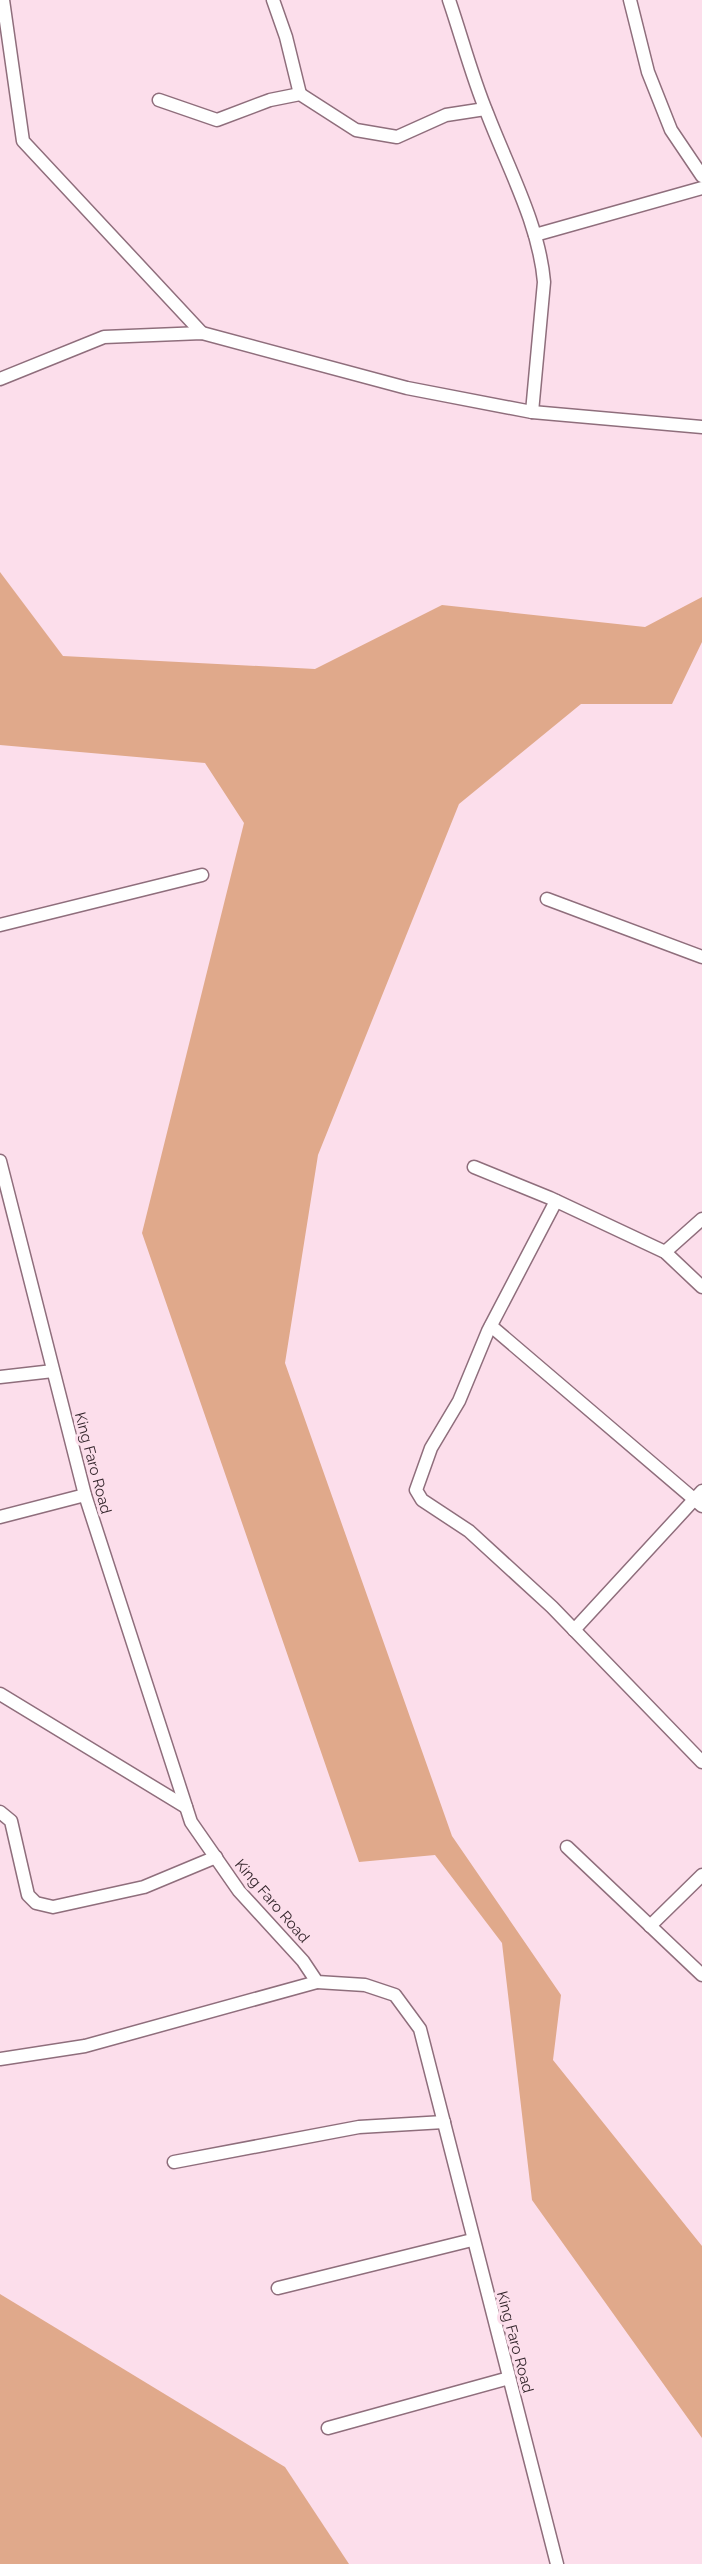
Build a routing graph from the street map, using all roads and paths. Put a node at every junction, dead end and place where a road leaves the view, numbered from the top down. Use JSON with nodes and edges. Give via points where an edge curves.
{"nodes":[{"id":1,"x":3,"y":0,"type":"edge"},
{"id":2,"x":273,"y":0,"type":"edge"},
{"id":3,"x":449,"y":0,"type":"edge"},
{"id":4,"x":630,"y":0,"type":"edge"},
{"id":5,"x":300,"y":94,"type":"junction"},
{"id":6,"x":159,"y":100,"type":"dead end"},
{"id":7,"x":485,"y":109,"type":"junction"},
{"id":8,"x":702,"y":176,"type":"edge"},
{"id":9,"x":702,"y":188,"type":"edge"},
{"id":10,"x":535,"y":235,"type":"junction"},
{"id":11,"x":202,"y":333,"type":"junction"},
{"id":12,"x":0,"y":378,"type":"edge"},
{"id":13,"x":532,"y":412,"type":"junction"},
{"id":14,"x":702,"y":428,"type":"edge"},
{"id":15,"x":202,"y":874,"type":"dead end"},
{"id":16,"x":547,"y":899,"type":"dead end"},
{"id":17,"x":0,"y":925,"type":"edge"},
{"id":18,"x":702,"y":957,"type":"edge"},
{"id":19,"x":0,"y":1161,"type":"edge"},
{"id":20,"x":474,"y":1167,"type":"dead end"},
{"id":21,"x":556,"y":1201,"type":"junction"},
{"id":22,"x":702,"y":1220,"type":"edge"},
{"id":23,"x":665,"y":1252,"type":"junction"},
{"id":24,"x":702,"y":1287,"type":"edge"},
{"id":25,"x":491,"y":1326,"type":"junction"},
{"id":26,"x":53,"y":1371,"type":"junction"},
{"id":27,"x":0,"y":1377,"type":"edge"},
{"id":28,"x":85,"y":1495,"type":"junction"},
{"id":29,"x":700,"y":1499,"type":"edge"},
{"id":30,"x":0,"y":1518,"type":"edge"},
{"id":31,"x":574,"y":1630,"type":"junction"},
{"id":32,"x":0,"y":1694,"type":"edge"},
{"id":33,"x":702,"y":1762,"type":"edge"},
{"id":34,"x":186,"y":1807,"type":"junction"},
{"id":35,"x":0,"y":1812,"type":"edge"},
{"id":36,"x":567,"y":1847,"type":"dead end"},
{"id":37,"x":216,"y":1857,"type":"junction"},
{"id":38,"x":702,"y":1875,"type":"edge"},
{"id":39,"x":650,"y":1926,"type":"junction"},
{"id":40,"x":702,"y":1975,"type":"edge"},
{"id":41,"x":317,"y":1982,"type":"junction"},
{"id":42,"x":0,"y":2059,"type":"edge"},
{"id":43,"x":444,"y":2122,"type":"junction"},
{"id":44,"x":174,"y":2162,"type":"dead end"},
{"id":45,"x":472,"y":2240,"type":"junction"},
{"id":46,"x":278,"y":2288,"type":"dead end"},
{"id":47,"x":509,"y":2378,"type":"junction"},
{"id":48,"x":328,"y":2428,"type":"dead end"},
{"id":49,"x":557,"y":2564,"type":"edge"}],
"edges":[{"from":1,"to":11,"type":"street","via":[[23,141]]},
{"from":2,"to":5,"type":"street"},
{"from":3,"to":7,"type":"street"},
{"from":4,"to":8,"type":"street","via":[[648,72],[671,130]]},
{"from":5,"to":6,"type":"street","via":[[270,100],[217,120]]},
{"from":5,"to":7,"type":"street","via":[[356,130],[397,137],[446,116]]},
{"from":7,"to":10,"type":"street"},
{"from":9,"to":10,"type":"street"},
{"from":10,"to":13,"type":"street","via":[[544,282]]},
{"from":11,"to":12,"type":"street","via":[[104,337]]},
{"from":11,"to":13,"type":"street","via":[[407,388]]},
{"from":13,"to":14,"type":"street"},
{"from":15,"to":17,"type":"street"},
{"from":16,"to":18,"type":"street"},
{"from":19,"to":26,"type":"street","name":"King Faro Road"},
{"from":20,"to":21,"type":"street"},
{"from":21,"to":23,"type":"street"},
{"from":21,"to":25,"type":"street"},
{"from":22,"to":23,"type":"street"},
{"from":23,"to":24,"type":"street"},
{"from":25,"to":29,"type":"street"},
{"from":25,"to":31,"type":"street","via":[[459,1401],[431,1448],[416,1490],[422,1500],[469,1531]]},
{"from":26,"to":27,"type":"street"},
{"from":26,"to":28,"type":"street","name":"King Faro Road"},
{"from":28,"to":30,"type":"street"},
{"from":28,"to":34,"type":"street","name":"King Faro Road"},
{"from":29,"to":31,"type":"street"},
{"from":31,"to":33,"type":"street"},
{"from":32,"to":34,"type":"street"},
{"from":34,"to":37,"type":"street","name":"King Faro Road","via":[[191,1822]]},
{"from":35,"to":37,"type":"street","via":[[11,1821],[28,1895],[36,1904],[53,1907],[144,1887]]},
{"from":36,"to":39,"type":"street"},
{"from":37,"to":41,"type":"street","name":"King Faro Road","via":[[239,1891],[303,1961]]},
{"from":38,"to":39,"type":"street"},
{"from":39,"to":40,"type":"street"},
{"from":41,"to":42,"type":"street","via":[[85,2046]]},
{"from":41,"to":43,"type":"street","name":"King Faro Road","via":[[364,1984],[395,1995],[420,2029]]},
{"from":43,"to":44,"type":"street","via":[[359,2127]]},
{"from":43,"to":45,"type":"street","name":"King Faro Road"},
{"from":45,"to":46,"type":"street"},
{"from":45,"to":47,"type":"street","name":"King Faro Road"},
{"from":47,"to":48,"type":"street"},
{"from":47,"to":49,"type":"street","name":"King Faro Road"}]}
